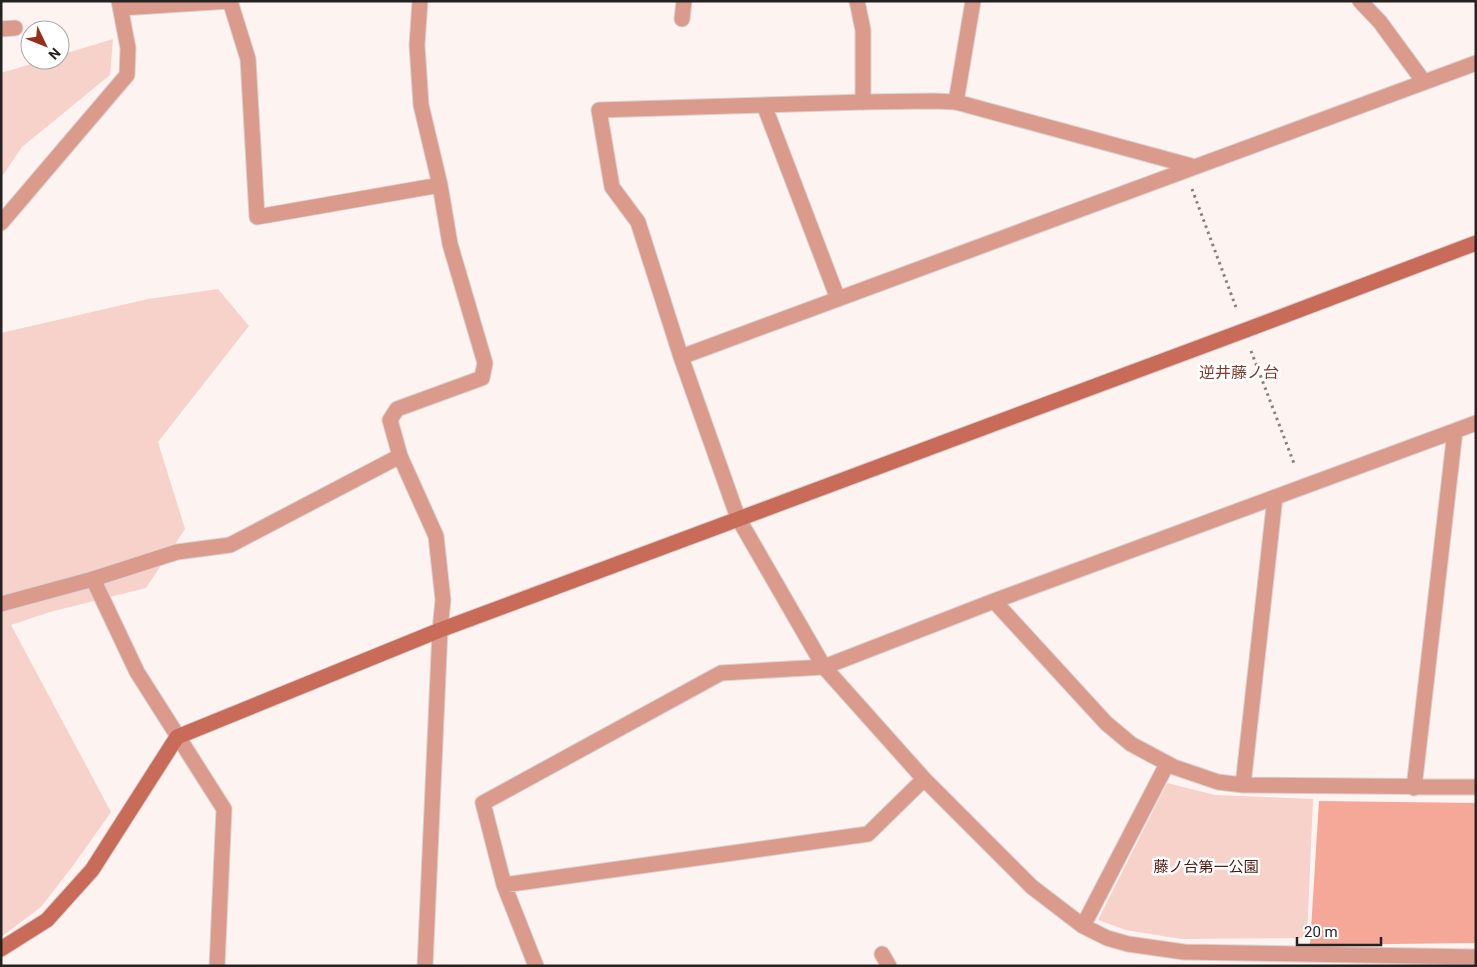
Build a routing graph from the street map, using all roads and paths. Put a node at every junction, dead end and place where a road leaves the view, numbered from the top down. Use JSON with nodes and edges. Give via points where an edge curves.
{"nodes":[{"id":1,"x":420,"y":1,"type":"edge"},
{"id":2,"x":684,"y":1,"type":"edge"},
{"id":3,"x":857,"y":1,"type":"edge"},
{"id":4,"x":973,"y":1,"type":"edge"},
{"id":5,"x":1360,"y":1,"type":"edge"},
{"id":6,"x":120,"y":5,"type":"edge"},
{"id":7,"x":682,"y":19,"type":"dead end"},
{"id":8,"x":1476,"y":63,"type":"edge"},
{"id":9,"x":1424,"y":82,"type":"junction"},
{"id":10,"x":863,"y":102,"type":"junction"},
{"id":11,"x":956,"y":102,"type":"junction"},
{"id":12,"x":764,"y":105,"type":"junction"},
{"id":13,"x":1190,"y":169,"type":"junction"},
{"id":14,"x":440,"y":185,"type":"junction"},
{"id":15,"x":1,"y":223,"type":"edge"},
{"id":16,"x":1476,"y":243,"type":"edge"},
{"id":17,"x":838,"y":299,"type":"junction"},
{"id":18,"x":1238,"y":313,"type":"dead end"},
{"id":19,"x":1250,"y":348,"type":"dead end"},
{"id":20,"x":681,"y":357,"type":"junction"},
{"id":21,"x":1476,"y":423,"type":"edge"},
{"id":22,"x":1455,"y":431,"type":"junction"},
{"id":23,"x":400,"y":456,"type":"junction"},
{"id":24,"x":1304,"y":487,"type":"junction"},
{"id":25,"x":1275,"y":497,"type":"junction"},
{"id":26,"x":738,"y":518,"type":"junction"},
{"id":27,"x":93,"y":579,"type":"junction"},
{"id":28,"x":994,"y":601,"type":"junction"},
{"id":29,"x":1,"y":604,"type":"edge"},
{"id":30,"x":440,"y":630,"type":"junction"},
{"id":31,"x":824,"y":667,"type":"junction"},
{"id":32,"x":177,"y":737,"type":"junction"},
{"id":33,"x":1167,"y":764,"type":"junction"},
{"id":34,"x":924,"y":779,"type":"junction"},
{"id":35,"x":1242,"y":785,"type":"junction"},
{"id":36,"x":1476,"y":787,"type":"edge"},
{"id":37,"x":1414,"y":788,"type":"junction"},
{"id":38,"x":504,"y":885,"type":"junction"},
{"id":39,"x":1083,"y":926,"type":"junction"},
{"id":40,"x":1,"y":949,"type":"edge"},
{"id":41,"x":1476,"y":957,"type":"edge"},
{"id":42,"x":217,"y":966,"type":"edge"},
{"id":43,"x":425,"y":966,"type":"edge"},
{"id":44,"x":536,"y":966,"type":"edge"}],
"edges":[{"from":1,"to":14,"type":"street","via":[[417,45],[421,105]]},
{"from":2,"to":7,"type":"street"},
{"from":3,"to":10,"type":"street","via":[[863,30]]},
{"from":4,"to":11,"type":"street"},
{"from":5,"to":9,"type":"street","via":[[1380,22]]},
{"from":6,"to":14,"type":"street","via":[[230,1],[248,59],[257,217]]},
{"from":6,"to":15,"type":"street","via":[[128,48],[127,75]]},
{"from":8,"to":9,"type":"street"},
{"from":9,"to":13,"type":"street"},
{"from":10,"to":11,"type":"street"},
{"from":10,"to":12,"type":"street"},
{"from":11,"to":13,"type":"street"},
{"from":12,"to":17,"type":"street"},
{"from":12,"to":20,"type":"street","via":[[599,110],[612,187],[638,222]]},
{"from":13,"to":17,"type":"street"},
{"from":13,"to":18,"type":"path"},
{"from":14,"to":23,"type":"street","via":[[450,244],[485,363],[482,378],[397,410],[390,420]]},
{"from":16,"to":26,"type":"street"},
{"from":17,"to":20,"type":"street"},
{"from":19,"to":24,"type":"path"},
{"from":20,"to":26,"type":"street"},
{"from":21,"to":22,"type":"street"},
{"from":22,"to":24,"type":"street"},
{"from":22,"to":37,"type":"street"},
{"from":23,"to":27,"type":"street","via":[[230,545],[177,552]]},
{"from":23,"to":30,"type":"street","via":[[436,536],[444,600]]},
{"from":24,"to":25,"type":"street"},
{"from":25,"to":28,"type":"street"},
{"from":25,"to":35,"type":"street"},
{"from":26,"to":30,"type":"street"},
{"from":26,"to":31,"type":"street"},
{"from":27,"to":29,"type":"street"},
{"from":27,"to":32,"type":"street","via":[[137,672]]},
{"from":28,"to":31,"type":"street"},
{"from":28,"to":33,"type":"street","via":[[1106,723],[1131,744]]},
{"from":30,"to":32,"type":"street"},
{"from":30,"to":43,"type":"street"},
{"from":31,"to":34,"type":"street"},
{"from":31,"to":38,"type":"street","via":[[721,673],[483,803]]},
{"from":32,"to":40,"type":"street","via":[[92,870],[47,920]]},
{"from":32,"to":42,"type":"street","via":[[224,809]]},
{"from":33,"to":35,"type":"street","via":[[1218,782]]},
{"from":33,"to":39,"type":"street"},
{"from":34,"to":38,"type":"street","via":[[868,834]]},
{"from":34,"to":39,"type":"street","via":[[1032,887]]},
{"from":35,"to":37,"type":"street"},
{"from":36,"to":37,"type":"street"},
{"from":38,"to":44,"type":"street"},
{"from":39,"to":41,"type":"street","via":[[1128,944],[1184,952]]}]}
